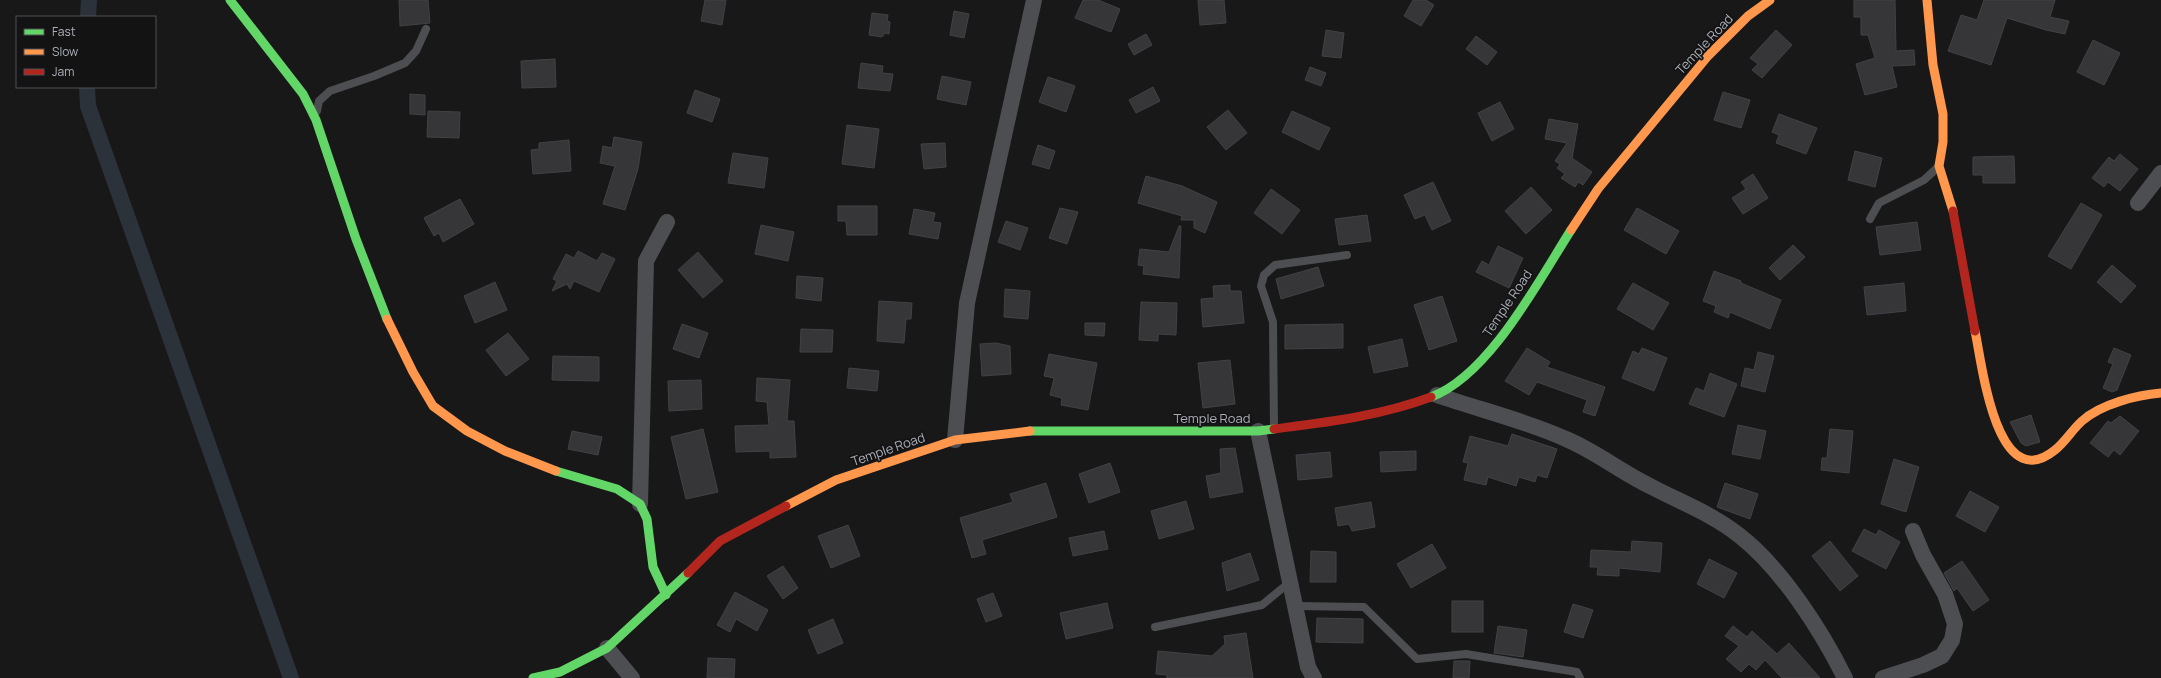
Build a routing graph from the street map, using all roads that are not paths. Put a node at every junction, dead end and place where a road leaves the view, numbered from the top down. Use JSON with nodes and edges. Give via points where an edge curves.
{"nodes":[{"id":1,"x":230,"y":0,"type":"edge"},
{"id":2,"x":1034,"y":0,"type":"edge"},
{"id":3,"x":1770,"y":0,"type":"edge"},
{"id":4,"x":1927,"y":0,"type":"edge"},
{"id":5,"x":426,"y":29,"type":"dead end"},
{"id":6,"x":316,"y":120,"type":"junction"},
{"id":7,"x":1939,"y":166,"type":"junction"},
{"id":8,"x":2161,"y":173,"type":"edge"},
{"id":9,"x":2138,"y":203,"type":"dead end"},
{"id":10,"x":1870,"y":219,"type":"dead end"},
{"id":11,"x":667,"y":222,"type":"dead end"},
{"id":12,"x":1347,"y":255,"type":"dead end"},
{"id":13,"x":2161,"y":394,"type":"edge"},
{"id":14,"x":1437,"y":395,"type":"junction"},
{"id":15,"x":1274,"y":429,"type":"junction"},
{"id":16,"x":1258,"y":431,"type":"junction"},
{"id":17,"x":956,"y":440,"type":"junction"},
{"id":18,"x":640,"y":504,"type":"junction"},
{"id":19,"x":1913,"y":531,"type":"dead end"},
{"id":20,"x":1290,"y":582,"type":"junction"},
{"id":21,"x":666,"y":595,"type":"junction"},
{"id":22,"x":1295,"y":606,"type":"junction"},
{"id":23,"x":1155,"y":627,"type":"dead end"},
{"id":24,"x":607,"y":648,"type":"junction"},
{"id":25,"x":533,"y":678,"type":"edge"},
{"id":26,"x":632,"y":678,"type":"edge"},
{"id":27,"x":1314,"y":678,"type":"edge"},
{"id":28,"x":1580,"y":678,"type":"edge"},
{"id":29,"x":1845,"y":678,"type":"edge"},
{"id":30,"x":1883,"y":678,"type":"edge"}],
"edges":[{"from":1,"to":6,"type":"street","via":[[304,94]]},
{"from":2,"to":17,"type":"street","via":[[967,303]]},
{"from":3,"to":14,"type":"street","name":"Temple Road","via":[[1748,16],[1708,56],[1598,189],[1499,342],[1470,373]]},
{"from":4,"to":7,"type":"street","via":[[1933,65],[1943,114],[1943,142]]},
{"from":5,"to":6,"type":"lane","via":[[416,51],[405,63],[330,91],[319,101]]},
{"from":6,"to":18,"type":"street","via":[[356,239],[387,319],[433,406],[467,431],[505,451],[558,472],[617,489]]},
{"from":7,"to":10,"type":"lane","via":[[1924,180],[1879,203]]},
{"from":7,"to":13,"type":"street","via":[[1953,212],[1989,403],[2001,434],[2012,453],[2025,459],[2038,460],[2055,450],[2083,420],[2105,408],[2139,395]]},
{"from":8,"to":9,"type":"street"},
{"from":11,"to":18,"type":"street","via":[[646,261]]},
{"from":12,"to":15,"type":"lane","via":[[1275,265],[1264,275],[1261,286],[1273,322]]},
{"from":14,"to":15,"type":"street","name":"Temple Road","via":[[1400,408],[1357,418]]},
{"from":14,"to":29,"type":"street","via":[[1518,420],[1567,439],[1630,476],[1714,518],[1740,536],[1774,570],[1802,606]]},
{"from":15,"to":16,"type":"street","name":"Temple Road"},
{"from":16,"to":17,"type":"street","name":"Temple Road","via":[[1036,430]]},
{"from":16,"to":20,"type":"street"},
{"from":17,"to":21,"type":"street","name":"Temple Road","via":[[836,480],[720,541]]},
{"from":18,"to":21,"type":"street","via":[[647,519],[653,567]]},
{"from":19,"to":30,"type":"street","via":[[1945,594],[1954,624],[1952,640],[1942,656]]},
{"from":20,"to":22,"type":"street"},
{"from":20,"to":23,"type":"lane","via":[[1262,605]]},
{"from":21,"to":24,"type":"street","name":"Temple Road"},
{"from":22,"to":27,"type":"street","via":[[1308,667]]},
{"from":22,"to":28,"type":"lane","via":[[1364,607],[1417,659],[1466,654],[1577,672]]},
{"from":24,"to":25,"type":"street","name":"Temple Road","via":[[560,672]]},
{"from":24,"to":26,"type":"street"}]}
